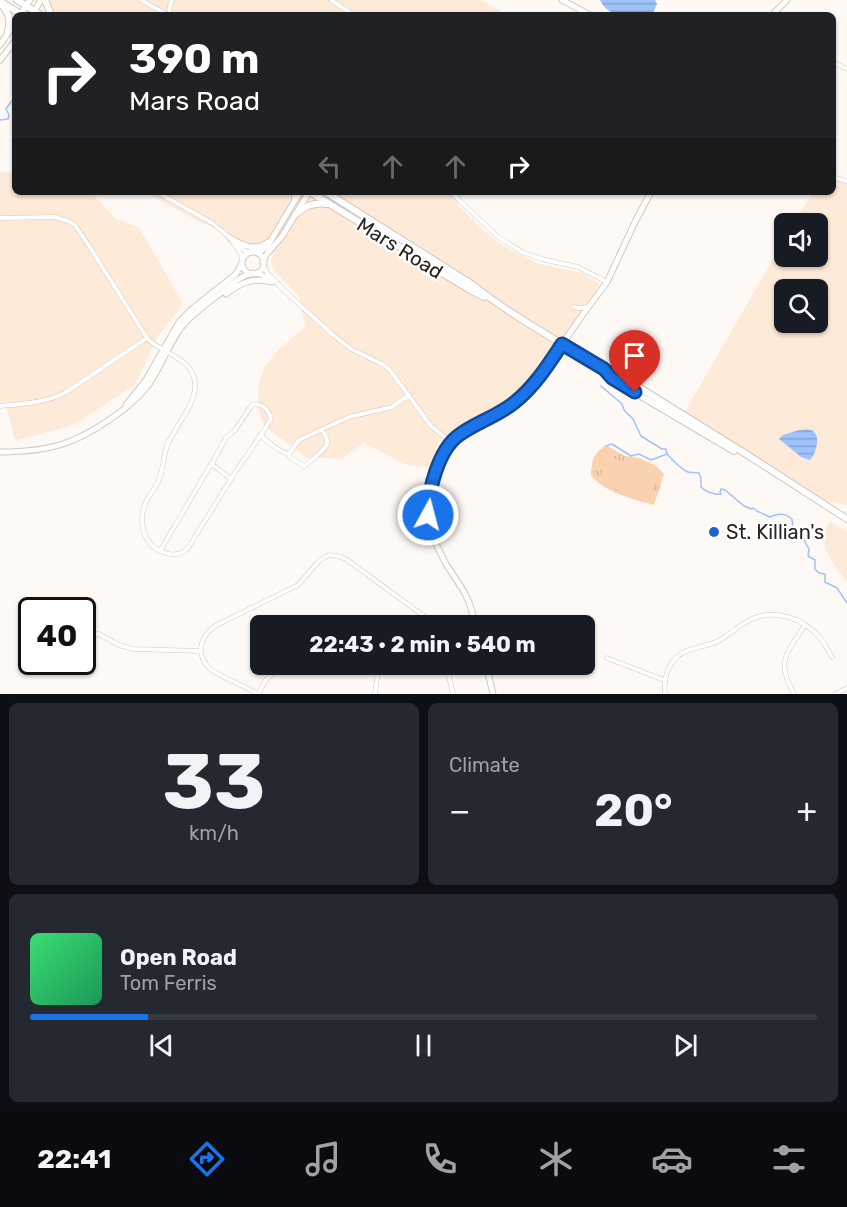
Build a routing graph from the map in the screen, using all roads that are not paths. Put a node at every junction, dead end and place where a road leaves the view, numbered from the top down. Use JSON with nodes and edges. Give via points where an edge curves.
{"nodes":[{"id":1,"x":17,"y":0,"type":"edge"},
{"id":2,"x":43,"y":0,"type":"edge"},
{"id":3,"x":141,"y":0,"type":"edge"},
{"id":4,"x":332,"y":0,"type":"edge"},
{"id":5,"x":562,"y":0,"type":"edge"},
{"id":6,"x":787,"y":0,"type":"edge"},
{"id":7,"x":0,"y":2,"type":"edge"},
{"id":8,"x":28,"y":3,"type":"edge"},
{"id":9,"x":16,"y":12,"type":"edge"},
{"id":10,"x":34,"y":12,"type":"edge"},
{"id":11,"x":163,"y":12,"type":"edge"},
{"id":12,"x":350,"y":12,"type":"edge"},
{"id":13,"x":584,"y":12,"type":"edge"},
{"id":14,"x":775,"y":12,"type":"edge"},
{"id":15,"x":12,"y":27,"type":"edge"},
{"id":16,"x":8,"y":32,"type":"junction"},
{"id":17,"x":0,"y":45,"type":"edge"},
{"id":18,"x":12,"y":46,"type":"edge"},
{"id":19,"x":0,"y":60,"type":"edge"},
{"id":20,"x":162,"y":195,"type":"edge"},
{"id":21,"x":296,"y":195,"type":"edge"},
{"id":22,"x":307,"y":195,"type":"edge"},
{"id":23,"x":314,"y":195,"type":"edge"},
{"id":24,"x":334,"y":195,"type":"edge"},
{"id":25,"x":456,"y":195,"type":"edge"},
{"id":26,"x":649,"y":195,"type":"edge"},
{"id":27,"x":330,"y":205,"type":"junction"},
{"id":28,"x":295,"y":215,"type":"junction"},
{"id":29,"x":0,"y":218,"type":"edge"},
{"id":30,"x":230,"y":238,"type":"junction"},
{"id":31,"x":271,"y":239,"type":"junction"},
{"id":32,"x":253,"y":252,"type":"junction"},
{"id":33,"x":242,"y":262,"type":"junction"},
{"id":34,"x":263,"y":263,"type":"junction"},
{"id":35,"x":253,"y":273,"type":"junction"},
{"id":36,"x":272,"y":282,"type":"junction"},
{"id":37,"x":607,"y":282,"type":"junction"},
{"id":38,"x":220,"y":291,"type":"junction"},
{"id":39,"x":289,"y":295,"type":"junction"},
{"id":40,"x":493,"y":300,"type":"junction"},
{"id":41,"x":588,"y":307,"type":"junction"},
{"id":42,"x":582,"y":315,"type":"junction"},
{"id":43,"x":190,"y":318,"type":"junction"},
{"id":44,"x":147,"y":338,"type":"junction"},
{"id":45,"x":562,"y":344,"type":"junction"},
{"id":46,"x":165,"y":350,"type":"junction"},
{"id":47,"x":409,"y":395,"type":"junction"},
{"id":48,"x":0,"y":406,"type":"edge"},
{"id":49,"x":322,"y":429,"type":"junction"},
{"id":50,"x":262,"y":434,"type":"junction"},
{"id":51,"x":451,"y":442,"type":"junction"},
{"id":52,"x":0,"y":452,"type":"edge"},
{"id":53,"x":289,"y":454,"type":"junction"},
{"id":54,"x":213,"y":461,"type":"junction"},
{"id":55,"x":231,"y":478,"type":"junction"},
{"id":56,"x":847,"y":519,"type":"edge"},
{"id":57,"x":160,"y":551,"type":"junction"},
{"id":58,"x":422,"y":615,"type":"edge"},
{"id":59,"x":473,"y":615,"type":"edge"},
{"id":60,"x":805,"y":625,"type":"junction"},
{"id":61,"x":96,"y":634,"type":"edge"},
{"id":62,"x":201,"y":651,"type":"junction"},
{"id":63,"x":832,"y":657,"type":"dead end"},
{"id":64,"x":607,"y":658,"type":"dead end"},
{"id":65,"x":270,"y":675,"type":"edge"},
{"id":66,"x":378,"y":675,"type":"edge"},
{"id":67,"x":449,"y":675,"type":"edge"},
{"id":68,"x":489,"y":675,"type":"edge"},
{"id":69,"x":664,"y":680,"type":"junction"},
{"id":70,"x":847,"y":688,"type":"edge"},
{"id":71,"x":258,"y":694,"type":"edge"},
{"id":72,"x":375,"y":694,"type":"edge"},
{"id":73,"x":453,"y":694,"type":"edge"},
{"id":74,"x":493,"y":694,"type":"edge"},
{"id":75,"x":665,"y":694,"type":"edge"},
{"id":76,"x":794,"y":694,"type":"edge"},
{"id":77,"x":836,"y":694,"type":"edge"}],
"edges":[{"from":1,"to":8,"type":"main road"},
{"from":2,"to":10,"type":"street"},
{"from":3,"to":11,"type":"street"},
{"from":4,"to":12,"type":"street"},
{"from":5,"to":13,"type":"street"},
{"from":6,"to":14,"type":"street"},
{"from":7,"to":9,"type":"main road"},
{"from":7,"to":16,"type":"main road","via":[[9,16]]},
{"from":15,"to":16,"type":"street"},
{"from":16,"to":17,"type":"street"},
{"from":18,"to":19,"type":"street"},
{"from":20,"to":30,"type":"street","via":[[212,223]]},
{"from":21,"to":31,"type":"street"},
{"from":22,"to":28,"type":"street"},
{"from":23,"to":27,"type":"main road","name":"Mars Road"},
{"from":24,"to":40,"type":"main road","name":"Mars Road"},
{"from":25,"to":37,"type":"street","via":[[508,244],[542,259],[578,267]]},
{"from":26,"to":37,"type":"street"},
{"from":27,"to":28,"type":"main road","via":[[312,204]]},
{"from":27,"to":40,"type":"main road","name":"Mars Road"},
{"from":28,"to":34,"type":"street"},
{"from":29,"to":44,"type":"street","via":[[55,217],[75,225]]},
{"from":30,"to":31,"type":"street","via":[[255,248]]},
{"from":30,"to":32,"type":"street"},
{"from":30,"to":33,"type":"street"},
{"from":31,"to":32,"type":"street","via":[[265,248]]},
{"from":32,"to":33,"type":"street"},
{"from":32,"to":34,"type":"street","via":[[260,255]]},
{"from":33,"to":35,"type":"street","via":[[245,270]]},
{"from":33,"to":38,"type":"street"},
{"from":34,"to":35,"type":"street","via":[[260,271]]},
{"from":34,"to":39,"type":"street","via":[[267,273]]},
{"from":35,"to":36,"type":"street"},
{"from":35,"to":38,"type":"street"},
{"from":36,"to":39,"type":"street"},
{"from":36,"to":43,"type":"street","via":[[261,279],[234,287]]},
{"from":37,"to":41,"type":"street"},
{"from":38,"to":43,"type":"street"},
{"from":38,"to":46,"type":"street","via":[[182,319]]},
{"from":39,"to":47,"type":"street","via":[[351,349],[386,367]]},
{"from":40,"to":45,"type":"main road","name":"Mars Road"},
{"from":41,"to":42,"type":"street"},
{"from":41,"to":42,"type":"street","via":[[573,307]]},
{"from":42,"to":45,"type":"street"},
{"from":43,"to":46,"type":"street"},
{"from":44,"to":46,"type":"street"},
{"from":44,"to":48,"type":"street","via":[[55,398]]},
{"from":45,"to":51,"type":"street","via":[[520,398]]},
{"from":45,"to":56,"type":"main road","name":"Mars Road","via":[[616,373]]},
{"from":46,"to":52,"type":"street","via":[[135,401],[99,428],[68,443],[34,451]]},
{"from":46,"to":57,"type":"street","via":[[185,364],[195,382],[188,408],[166,449],[159,480],[143,511],[144,533]]},
{"from":47,"to":49,"type":"street","via":[[392,407],[349,417]]},
{"from":47,"to":51,"type":"street","via":[[431,426]]},
{"from":49,"to":53,"type":"street","via":[[299,440]]},
{"from":49,"to":53,"type":"street","via":[[326,445],[309,463],[304,466]]},
{"from":50,"to":53,"type":"street"},
{"from":50,"to":54,"type":"street","via":[[271,419],[270,413],[265,407],[252,405]]},
{"from":50,"to":55,"type":"street"},
{"from":51,"to":59,"type":"street","via":[[431,488],[428,515],[434,540]]},
{"from":54,"to":55,"type":"street","via":[[216,468]]},
{"from":54,"to":57,"type":"street"},
{"from":55,"to":57,"type":"street","via":[[188,548],[178,554]]},
{"from":58,"to":62,"type":"street","via":[[346,559],[329,555],[298,585],[211,629]]},
{"from":60,"to":63,"type":"street","via":[[821,638]]},
{"from":60,"to":69,"type":"street","via":[[781,615],[758,616],[713,644],[683,652],[671,663]]},
{"from":60,"to":76,"type":"street","via":[[784,661]]},
{"from":61,"to":62,"type":"street","via":[[133,649]]},
{"from":62,"to":71,"type":"street","via":[[204,662],[214,672]]},
{"from":64,"to":69,"type":"street"},
{"from":65,"to":71,"type":"street"},
{"from":66,"to":72,"type":"street"},
{"from":67,"to":73,"type":"street"},
{"from":68,"to":74,"type":"street"},
{"from":69,"to":75,"type":"street"},
{"from":70,"to":77,"type":"street"}]}
